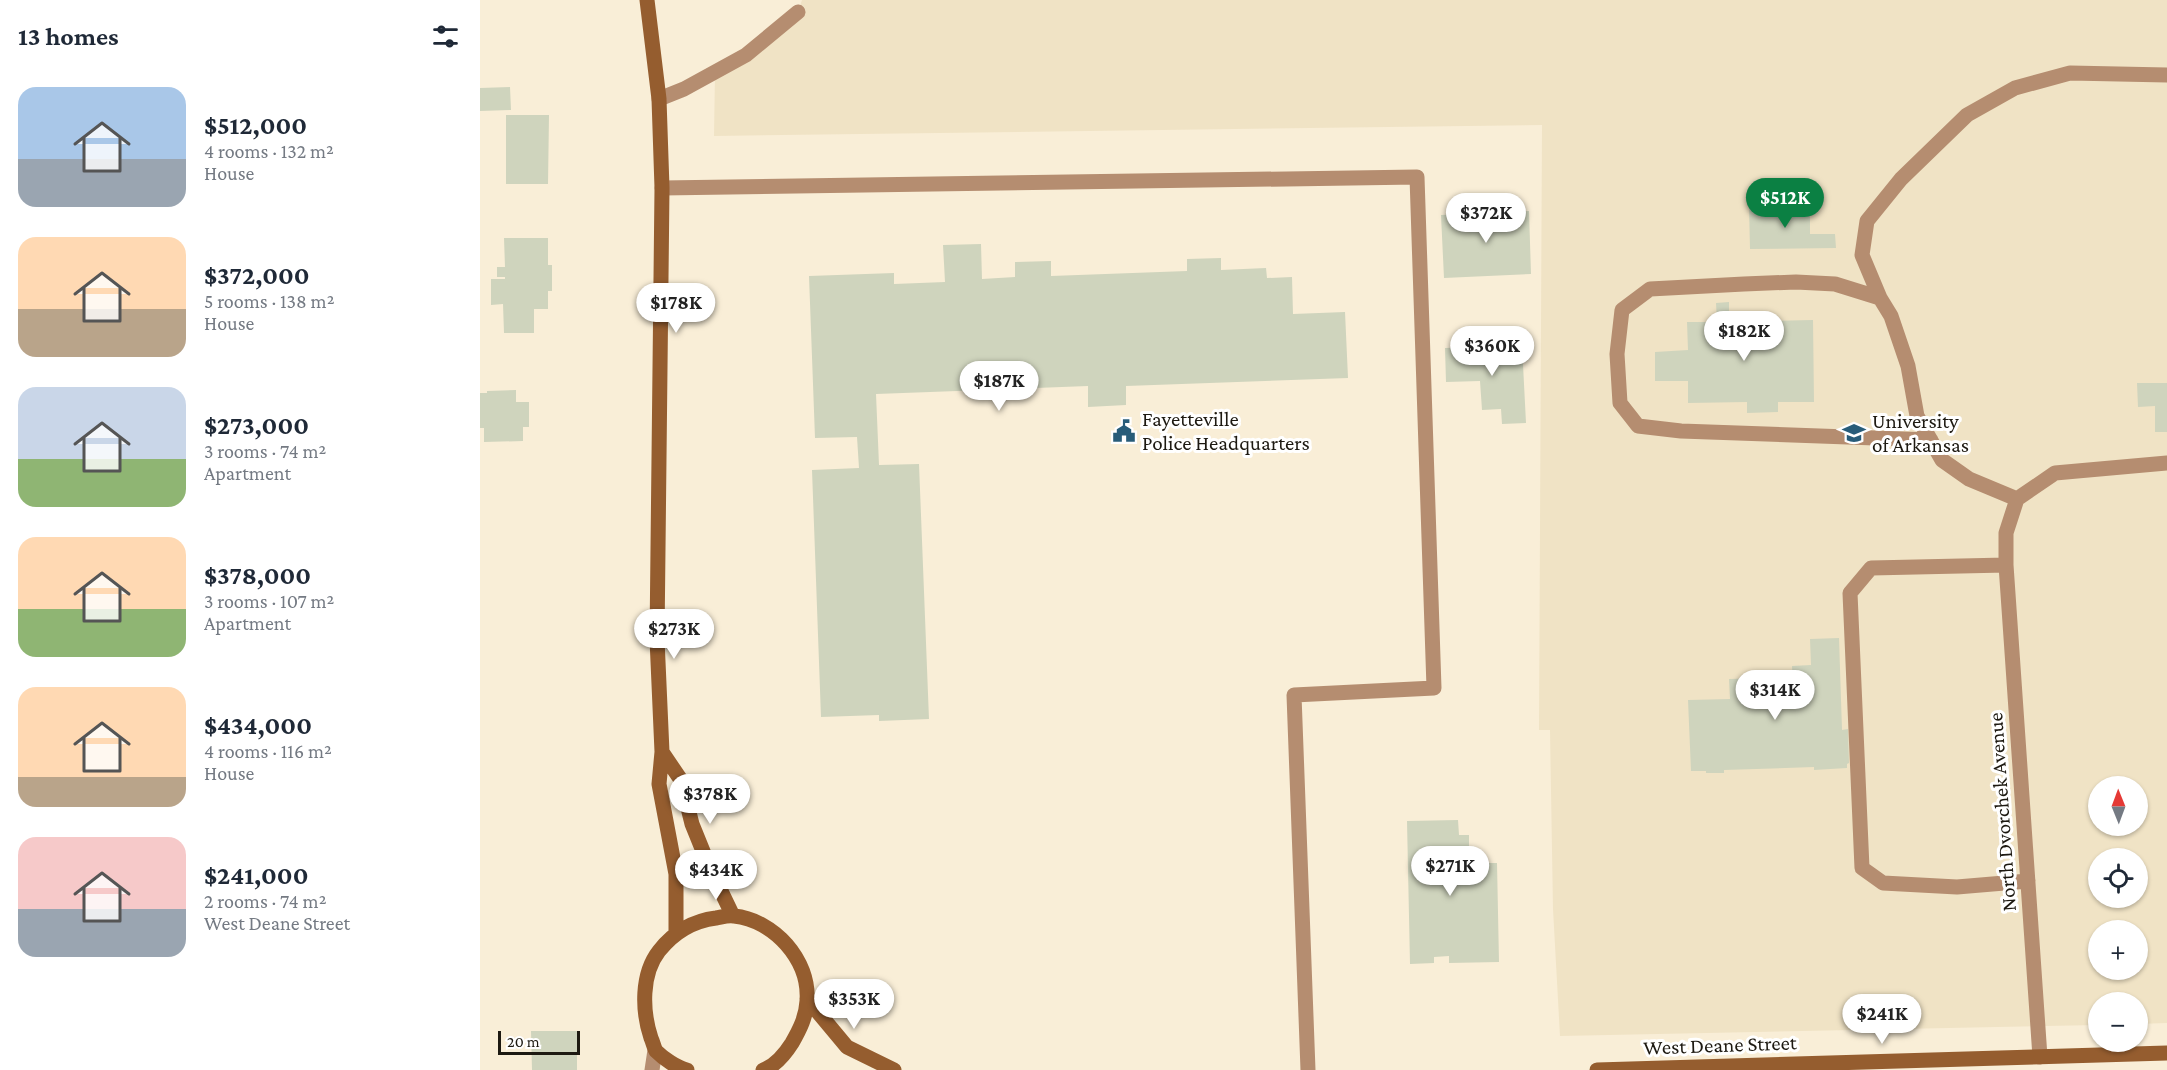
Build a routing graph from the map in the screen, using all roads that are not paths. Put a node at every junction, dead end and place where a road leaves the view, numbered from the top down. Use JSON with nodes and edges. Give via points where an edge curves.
{"nodes":[{"id":1,"x":647,"y":0,"type":"edge"},
{"id":2,"x":798,"y":12,"type":"dead end"},
{"id":3,"x":2167,"y":75,"type":"edge"},
{"id":4,"x":659,"y":99,"type":"junction"},
{"id":5,"x":662,"y":188,"type":"junction"},
{"id":6,"x":1880,"y":298,"type":"junction"},
{"id":7,"x":1931,"y":440,"type":"junction"},
{"id":8,"x":2167,"y":463,"type":"edge"},
{"id":9,"x":2017,"y":500,"type":"junction"},
{"id":10,"x":2006,"y":565,"type":"junction"},
{"id":11,"x":662,"y":752,"type":"junction"},
{"id":12,"x":2028,"y":881,"type":"junction"},
{"id":13,"x":733,"y":916,"type":"junction"},
{"id":14,"x":676,"y":932,"type":"junction"},
{"id":15,"x":807,"y":999,"type":"junction"},
{"id":16,"x":656,"y":1050,"type":"junction"},
{"id":17,"x":2167,"y":1053,"type":"edge"},
{"id":18,"x":2040,"y":1057,"type":"junction"},
{"id":19,"x":1927,"y":1065,"type":"edge"},
{"id":20,"x":772,"y":1069,"type":"edge"},
{"id":21,"x":652,"y":1070,"type":"edge"},
{"id":22,"x":687,"y":1070,"type":"edge"},
{"id":23,"x":894,"y":1070,"type":"edge"},
{"id":24,"x":1308,"y":1070,"type":"edge"},
{"id":25,"x":1597,"y":1070,"type":"edge"}],
"edges":[{"from":1,"to":4,"type":"street"},
{"from":2,"to":4,"type":"street","via":[[747,55]]},
{"from":3,"to":6,"type":"street","via":[[2070,73],[2014,88],[1967,115],[1901,179],[1867,221],[1862,255]]},
{"from":4,"to":5,"type":"street"},
{"from":5,"to":11,"type":"street","via":[[657,639]]},
{"from":5,"to":24,"type":"street","via":[[1417,177],[1434,688],[1294,695]]},
{"from":6,"to":7,"type":"street","via":[[1891,316],[1908,366],[1917,416]]},
{"from":6,"to":7,"type":"street","via":[[1835,284],[1796,282],[1650,289],[1622,310],[1617,354],[1620,403],[1638,426]]},
{"from":7,"to":9,"type":"street","via":[[1942,460],[1969,479]]},
{"from":8,"to":9,"type":"street","via":[[2055,473]]},
{"from":9,"to":10,"type":"street","name":"North Dvorchek Avenue","via":[[2006,533]]},
{"from":10,"to":12,"type":"street","name":"North Dvorchek Avenue"},
{"from":10,"to":12,"type":"street","via":[[1871,568],[1850,593],[1862,868],[1883,883],[1957,887]]},
{"from":11,"to":13,"type":"street","via":[[681,780],[692,824]]},
{"from":11,"to":14,"type":"street","via":[[659,784],[676,874]]},
{"from":12,"to":18,"type":"street","name":"North Dvorchek Avenue"},
{"from":13,"to":14,"type":"street","via":[[700,920]]},
{"from":13,"to":15,"type":"street","via":[[774,932],[792,950],[804,974]]},
{"from":14,"to":16,"type":"street","via":[[657,952],[647,977],[645,1005]]},
{"from":15,"to":20,"type":"street","via":[[802,1025]]},
{"from":15,"to":23,"type":"street","via":[[847,1047]]},
{"from":16,"to":21,"type":"street"},
{"from":16,"to":22,"type":"street"},
{"from":17,"to":18,"type":"street","name":"West Deane Street"},
{"from":18,"to":19,"type":"street","name":"West Deane Street"},
{"from":19,"to":25,"type":"street","name":"West Deane Street"}]}
